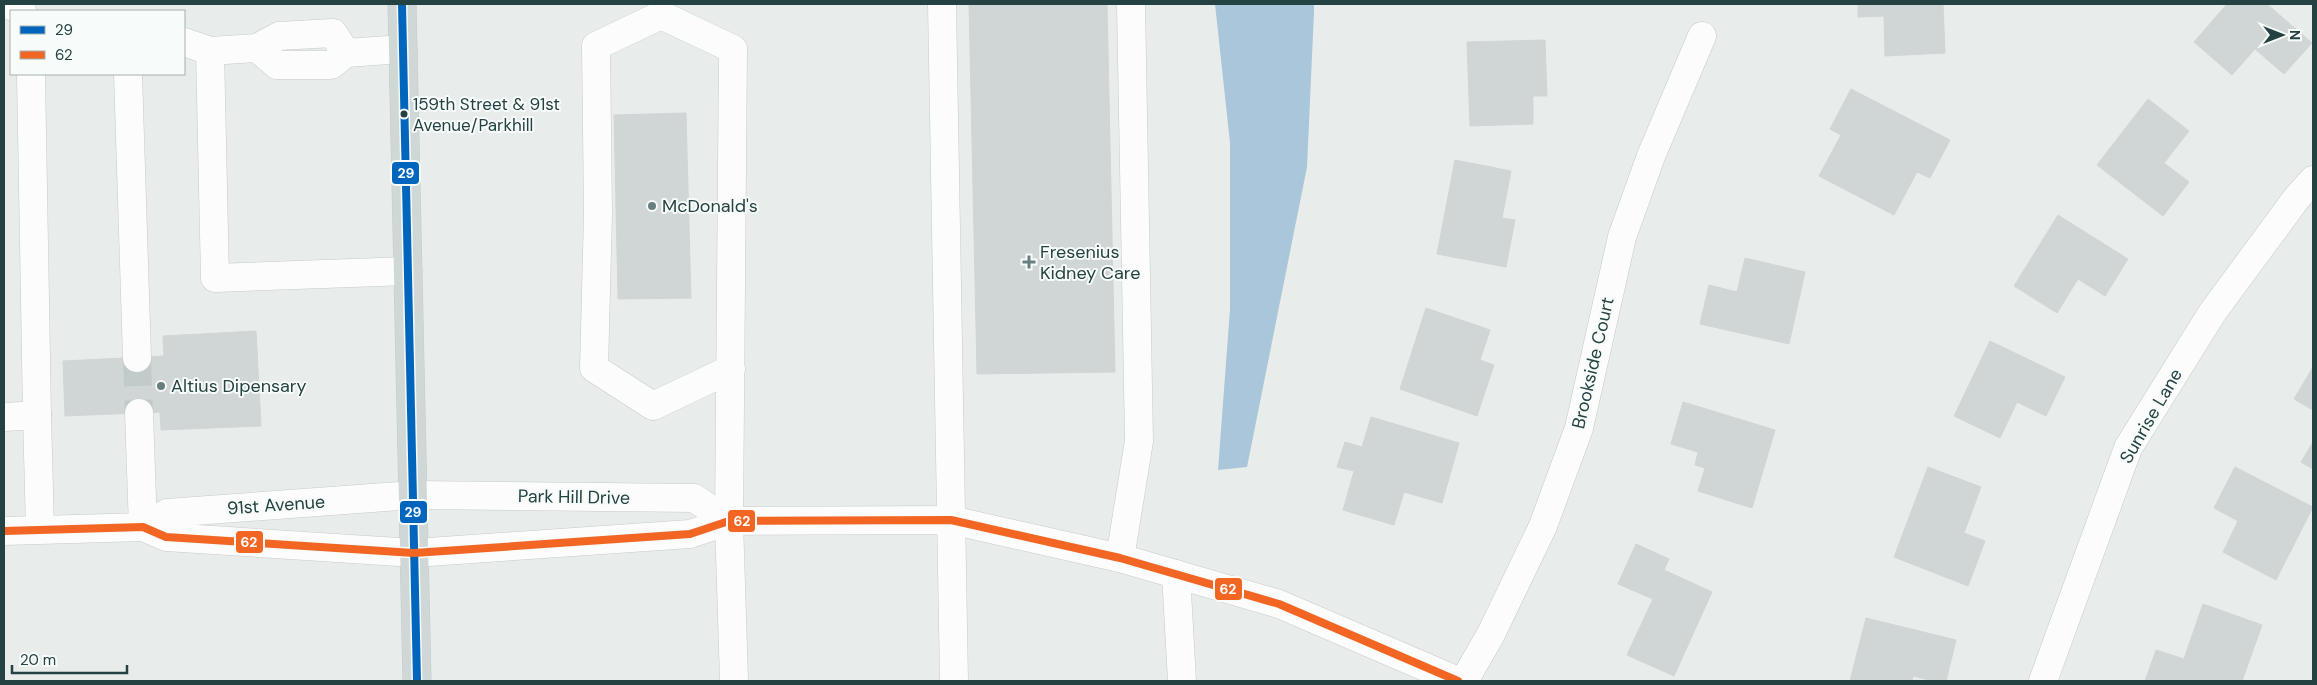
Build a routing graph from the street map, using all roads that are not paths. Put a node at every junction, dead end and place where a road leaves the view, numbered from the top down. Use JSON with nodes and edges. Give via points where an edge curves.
{"nodes":[{"id":1,"x":7,"y":4,"type":"edge"},
{"id":2,"x":402,"y":4,"type":"edge"},
{"id":3,"x":942,"y":4,"type":"edge"},
{"id":4,"x":1131,"y":4,"type":"edge"},
{"id":5,"x":660,"y":9,"type":"edge"},
{"id":6,"x":20,"y":10,"type":"edge"},
{"id":7,"x":1702,"y":36,"type":"dead end"},
{"id":8,"x":185,"y":42,"type":"edge"},
{"id":9,"x":403,"y":49,"type":"junction"},
{"id":10,"x":210,"y":51,"type":"junction"},
{"id":11,"x":31,"y":75,"type":"edge"},
{"id":12,"x":128,"y":75,"type":"edge"},
{"id":13,"x":2313,"y":180,"type":"edge"},
{"id":14,"x":408,"y":271,"type":"junction"},
{"id":15,"x":137,"y":358,"type":"tunnel mouth"},
{"id":16,"x":731,"y":369,"type":"junction"},
{"id":17,"x":139,"y":413,"type":"tunnel mouth"},
{"id":18,"x":37,"y":415,"type":"junction"},
{"id":19,"x":4,"y":417,"type":"edge"},
{"id":20,"x":413,"y":495,"type":"junction"},
{"id":21,"x":729,"y":520,"type":"junction"},
{"id":22,"x":951,"y":520,"type":"junction"},
{"id":23,"x":143,"y":527,"type":"junction"},
{"id":24,"x":40,"y":529,"type":"junction"},
{"id":25,"x":4,"y":531,"type":"edge"},
{"id":26,"x":414,"y":552,"type":"junction"},
{"id":27,"x":1120,"y":558,"type":"junction"},
{"id":28,"x":1176,"y":574,"type":"junction"},
{"id":29,"x":417,"y":681,"type":"edge"},
{"id":30,"x":734,"y":681,"type":"edge"},
{"id":31,"x":954,"y":681,"type":"edge"},
{"id":32,"x":1182,"y":681,"type":"edge"},
{"id":33,"x":1458,"y":681,"type":"edge"},
{"id":34,"x":1464,"y":681,"type":"edge"},
{"id":35,"x":2043,"y":681,"type":"edge"}],
"edges":[{"from":1,"to":6,"type":"street"},
{"from":2,"to":9,"type":"main road"},
{"from":3,"to":22,"type":"street"},
{"from":4,"to":27,"type":"street","via":[[1139,441]]},
{"from":5,"to":16,"type":"street","via":[[733,49]]},
{"from":5,"to":16,"type":"street","via":[[596,46],[598,214],[594,368],[653,406]]},
{"from":7,"to":34,"type":"street","name":"Brookside Court","via":[[1651,156],[1622,237],[1579,428],[1550,508],[1491,634]]},
{"from":8,"to":10,"type":"street"},
{"from":9,"to":10,"type":"street","via":[[346,53],[330,65],[277,65],[257,48]]},
{"from":9,"to":14,"type":"main road"},
{"from":10,"to":14,"type":"street","via":[[215,278]]},
{"from":11,"to":18,"type":"street"},
{"from":12,"to":15,"type":"street"},
{"from":13,"to":35,"type":"street","name":"Sunrise Lane","via":[[2212,313],[2128,448]]},
{"from":14,"to":20,"type":"main road"},
{"from":16,"to":21,"type":"street"},
{"from":17,"to":23,"type":"street"},
{"from":18,"to":19,"type":"street"},
{"from":18,"to":24,"type":"street"},
{"from":20,"to":21,"type":"street","name":"Park Hill Drive","via":[[694,498]]},
{"from":20,"to":23,"type":"street","name":"91st Avenue","via":[[167,513]]},
{"from":20,"to":26,"type":"main road"},
{"from":21,"to":22,"type":"street"},
{"from":21,"to":26,"type":"street","via":[[690,534]]},
{"from":21,"to":30,"type":"street"},
{"from":22,"to":27,"type":"street"},
{"from":22,"to":31,"type":"street"},
{"from":23,"to":24,"type":"street","name":"91st Avenue"},
{"from":23,"to":26,"type":"street","name":"91st Avenue","via":[[166,537]]},
{"from":24,"to":25,"type":"street","name":"91st Avenue"},
{"from":26,"to":29,"type":"main road"},
{"from":27,"to":28,"type":"street"},
{"from":28,"to":32,"type":"street"},
{"from":28,"to":33,"type":"street","via":[[1279,604]]}]}
